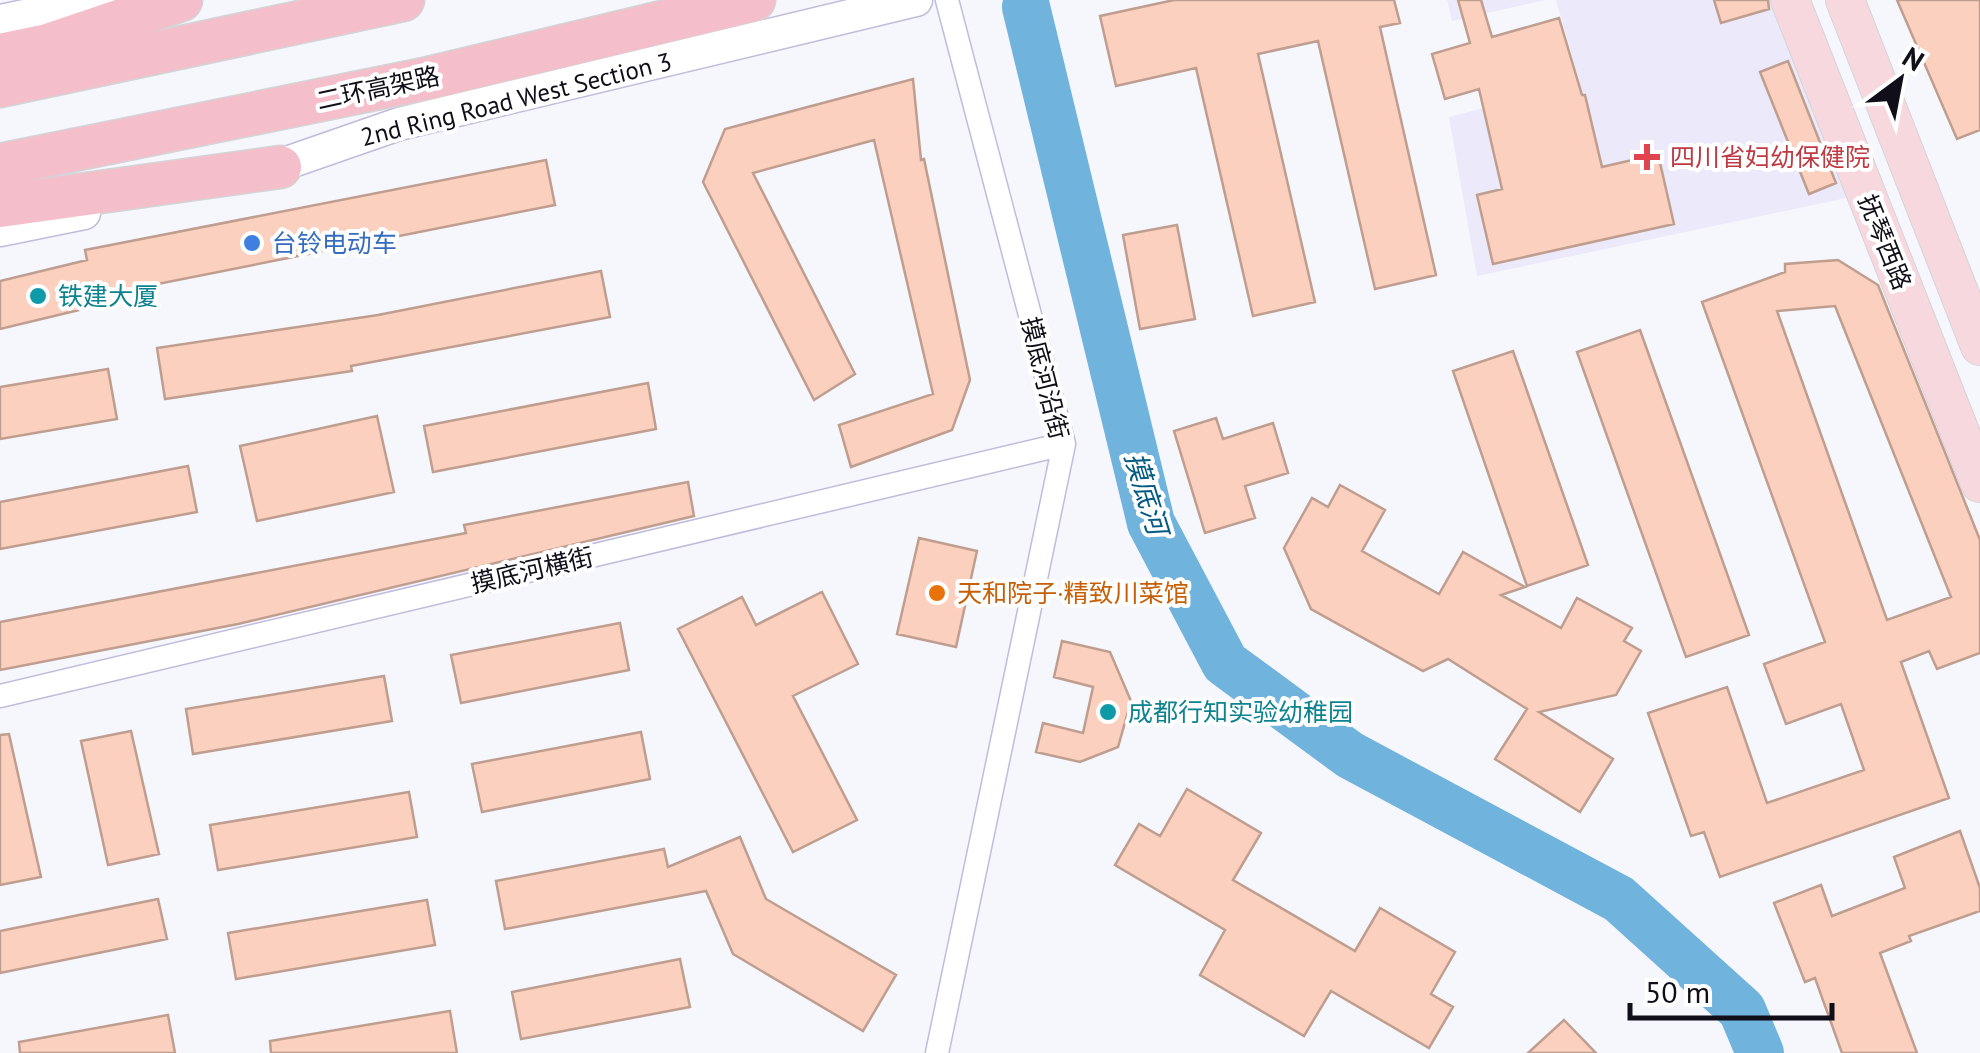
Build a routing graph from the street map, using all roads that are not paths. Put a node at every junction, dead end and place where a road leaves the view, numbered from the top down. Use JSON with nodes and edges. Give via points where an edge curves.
{"nodes":[{"id":1,"x":104,"y":0,"type":"edge"},
{"id":2,"x":182,"y":0,"type":"edge"},
{"id":3,"x":403,"y":0,"type":"edge"},
{"id":4,"x":754,"y":0,"type":"edge"},
{"id":5,"x":916,"y":0,"type":"edge"},
{"id":6,"x":947,"y":0,"type":"edge"},
{"id":7,"x":1790,"y":0,"type":"edge"},
{"id":8,"x":1845,"y":0,"type":"edge"},
{"id":9,"x":0,"y":21,"type":"edge"},
{"id":10,"x":0,"y":55,"type":"edge"},
{"id":11,"x":0,"y":86,"type":"edge"},
{"id":12,"x":0,"y":165,"type":"edge"},
{"id":13,"x":280,"y":167,"type":"junction"},
{"id":14,"x":0,"y":206,"type":"edge"},
{"id":15,"x":0,"y":230,"type":"edge"},
{"id":16,"x":1980,"y":346,"type":"edge"},
{"id":17,"x":1064,"y":444,"type":"junction"},
{"id":18,"x":1980,"y":483,"type":"edge"},
{"id":19,"x":0,"y":696,"type":"edge"},
{"id":20,"x":937,"y":1053,"type":"edge"}],
"edges":[{"from":1,"to":9,"type":"main road"},
{"from":2,"to":10,"type":"highway"},
{"from":3,"to":11,"type":"highway"},
{"from":4,"to":12,"type":"highway","name":"二环高架路","via":[[429,78]]},
{"from":5,"to":13,"type":"main road","name":"2nd Ring Road West Section 3","via":[[399,124]]},
{"from":6,"to":17,"type":"street","name":"摸底河沿街"},
{"from":7,"to":18,"type":"main road","name":"抚琴西路"},
{"from":8,"to":16,"type":"main road","name":"抚琴西路"},
{"from":13,"to":14,"type":"highway"},
{"from":13,"to":15,"type":"main road","name":"2nd Ring Road West Section 3"},
{"from":17,"to":19,"type":"street","name":"摸底河横街"},
{"from":17,"to":20,"type":"street","name":"摸底河沿街"}]}
